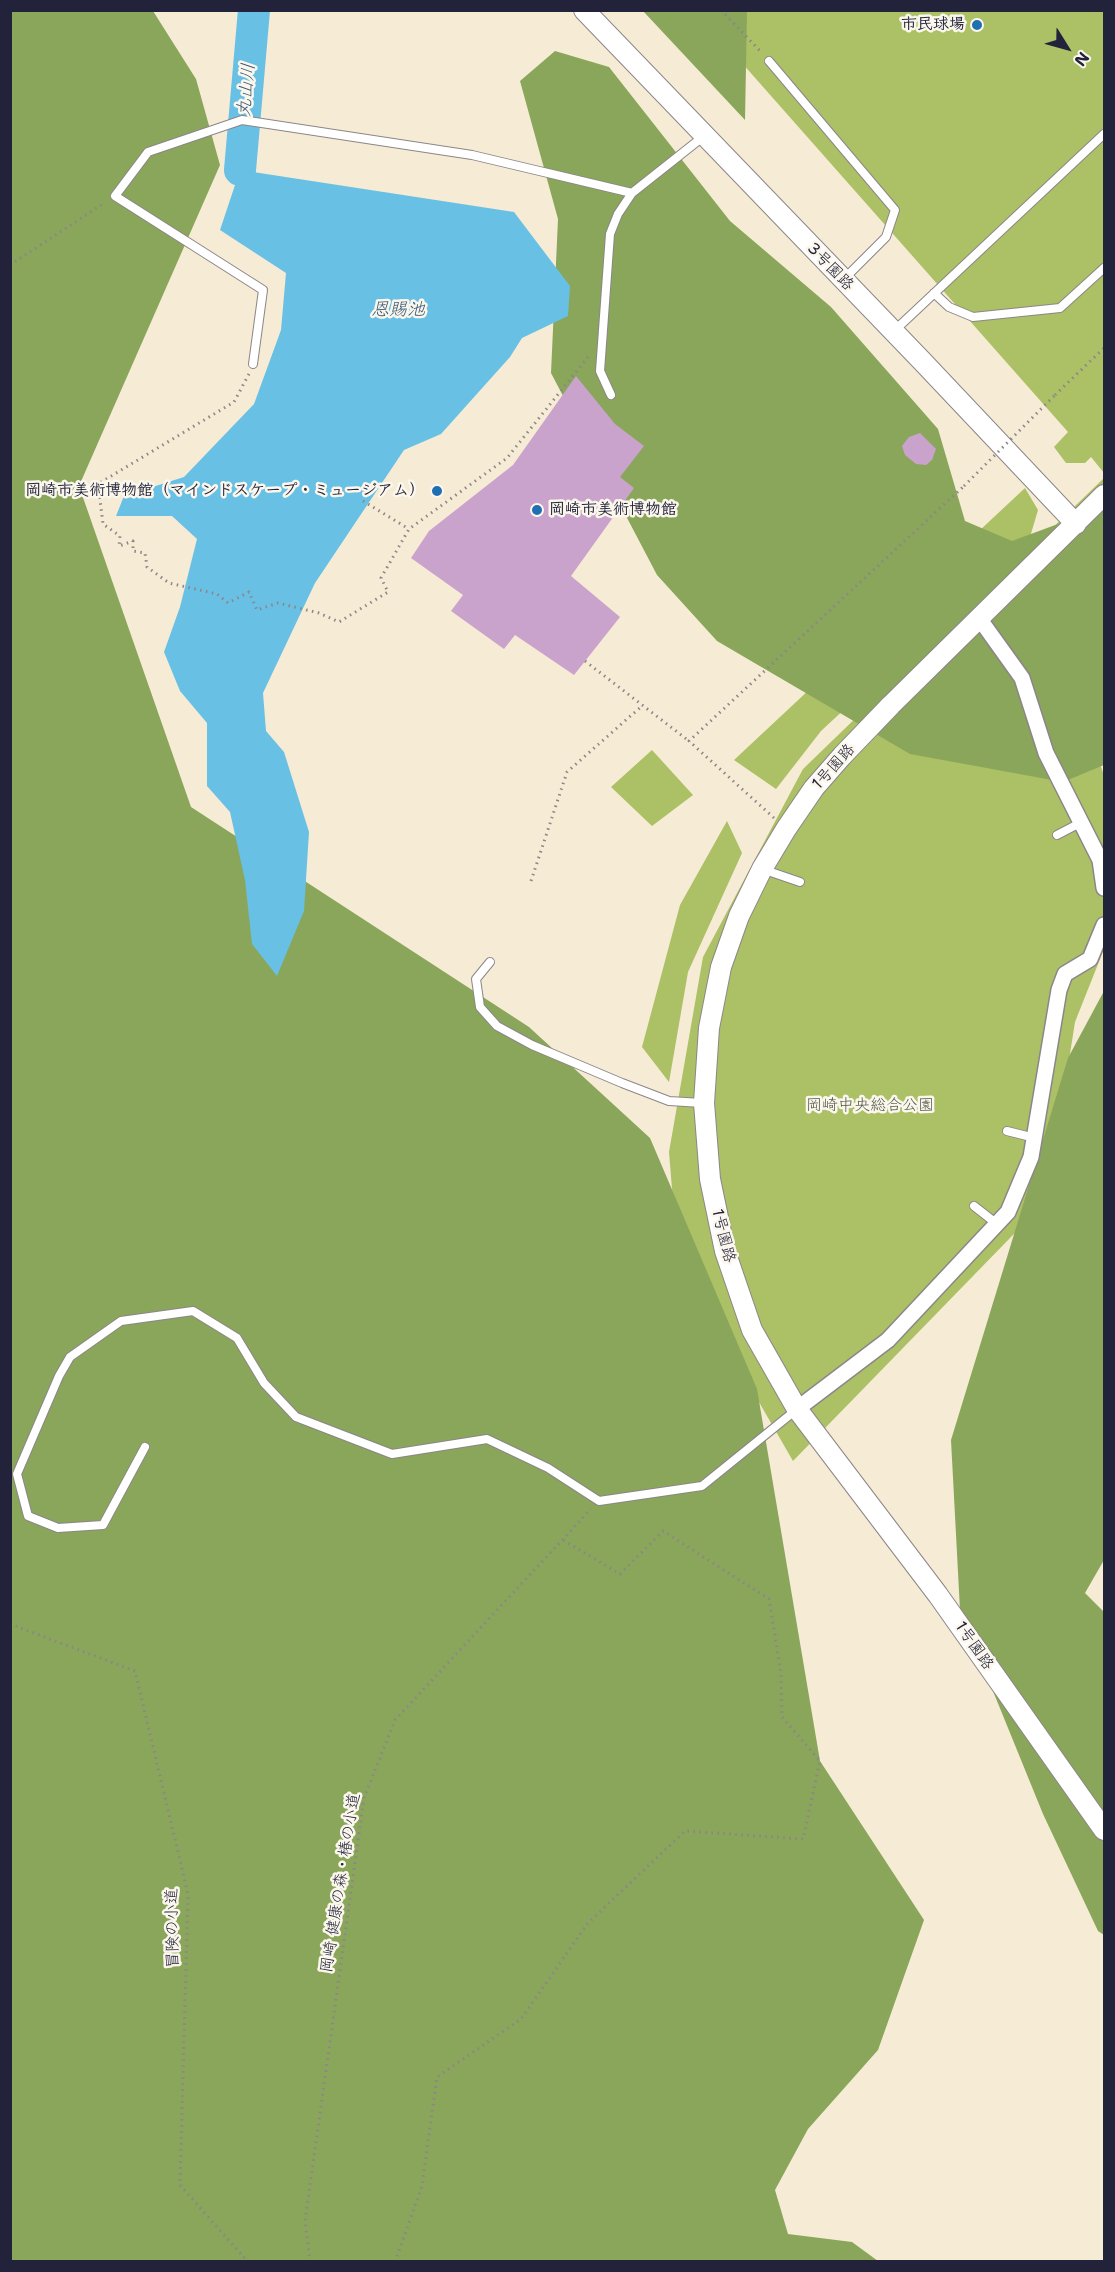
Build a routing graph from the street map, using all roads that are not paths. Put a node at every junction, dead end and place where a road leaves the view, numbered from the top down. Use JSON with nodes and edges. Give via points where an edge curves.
{"nodes":[{"id":1,"x":584,"y":10,"type":"edge"},
{"id":2,"x":769,"y":61,"type":"road end"},
{"id":3,"x":704,"y":136,"type":"junction"},
{"id":4,"x":1103,"y":138,"type":"edge"},
{"id":5,"x":632,"y":193,"type":"junction"},
{"id":6,"x":1104,"y":268,"type":"edge"},
{"id":7,"x":843,"y":280,"type":"junction"},
{"id":8,"x":934,"y":293,"type":"junction"},
{"id":9,"x":893,"y":332,"type":"junction"},
{"id":10,"x":253,"y":364,"type":"road end"},
{"id":11,"x":611,"y":395,"type":"dead end"},
{"id":12,"x":1104,"y":495,"type":"edge"},
{"id":13,"x":1076,"y":524,"type":"junction"},
{"id":14,"x":979,"y":618,"type":"junction"},
{"id":15,"x":1082,"y":822,"type":"junction"},
{"id":16,"x":1057,"y":835,"type":"dead end"},
{"id":17,"x":762,"y":868,"type":"junction"},
{"id":18,"x":800,"y":882,"type":"dead end"},
{"id":19,"x":1104,"y":888,"type":"edge"},
{"id":20,"x":1104,"y":925,"type":"edge"},
{"id":21,"x":490,"y":962,"type":"dead end"},
{"id":22,"x":704,"y":1103,"type":"junction"},
{"id":23,"x":1007,"y":1131,"type":"dead end"},
{"id":24,"x":1035,"y":1138,"type":"junction"},
{"id":25,"x":974,"y":1206,"type":"dead end"},
{"id":26,"x":997,"y":1224,"type":"junction"},
{"id":27,"x":797,"y":1409,"type":"junction"},
{"id":28,"x":145,"y":1447,"type":"dead end"},
{"id":29,"x":1104,"y":1830,"type":"edge"}],
"edges":[{"from":1,"to":3,"type":"street","name":"3号園路"},
{"from":2,"to":7,"type":"lane","via":[[896,210],[885,237]]},
{"from":3,"to":5,"type":"lane"},
{"from":3,"to":7,"type":"street","name":"3号園路"},
{"from":4,"to":8,"type":"lane"},
{"from":5,"to":10,"type":"lane","via":[[472,155],[242,120],[148,152],[115,196],[263,290]]},
{"from":5,"to":11,"type":"lane","via":[[610,234],[600,371]]},
{"from":6,"to":8,"type":"lane","via":[[1060,308],[973,317],[949,307]]},
{"from":7,"to":9,"type":"street","name":"3号園路"},
{"from":8,"to":9,"type":"lane"},
{"from":9,"to":13,"type":"street","name":"3号園路"},
{"from":12,"to":13,"type":"street"},
{"from":13,"to":14,"type":"street","name":"1号園路"},
{"from":14,"to":15,"type":"street","via":[[1022,678],[1046,753]]},
{"from":14,"to":17,"type":"street","name":"1号園路","via":[[814,788]]},
{"from":15,"to":16,"type":"lane"},
{"from":15,"to":19,"type":"street","via":[[1100,860]]},
{"from":17,"to":18,"type":"lane"},
{"from":17,"to":22,"type":"street","name":"1号園路","via":[[721,967],[710,1028]]},
{"from":20,"to":24,"type":"street","via":[[1090,959],[1065,974],[1059,990]]},
{"from":21,"to":22,"type":"lane","via":[[476,979],[480,1007],[497,1026],[532,1045],[669,1101]]},
{"from":22,"to":27,"type":"street","name":"1号園路","via":[[710,1179],[725,1251],[752,1330]]},
{"from":23,"to":24,"type":"lane"},
{"from":24,"to":26,"type":"street","via":[[1008,1212]]},
{"from":25,"to":26,"type":"lane"},
{"from":26,"to":27,"type":"street","via":[[888,1340]]},
{"from":27,"to":28,"type":"lane","via":[[702,1486],[598,1501],[548,1468],[487,1439],[392,1454],[296,1417],[264,1383],[237,1338],[193,1311],[121,1321],[70,1357],[59,1376],[17,1474],[28,1516],[58,1528],[103,1525]]},
{"from":27,"to":29,"type":"street","name":"1号園路","via":[[938,1595]]}]}
